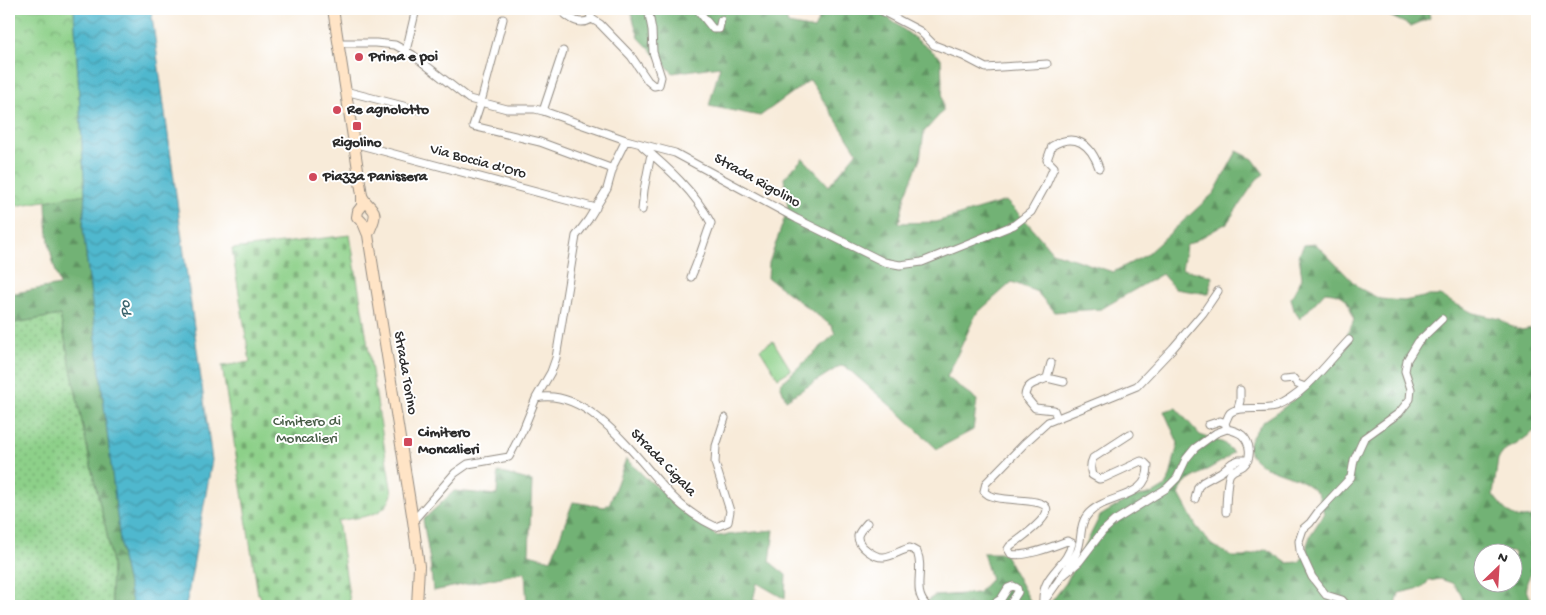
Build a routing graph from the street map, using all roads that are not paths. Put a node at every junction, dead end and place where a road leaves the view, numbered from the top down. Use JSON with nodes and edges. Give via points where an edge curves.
{"nodes":[{"id":1,"x":333,"y":9,"type":"edge"},
{"id":2,"x":416,"y":9,"type":"edge"},
{"id":3,"x":559,"y":9,"type":"edge"},
{"id":4,"x":588,"y":9,"type":"edge"},
{"id":5,"x":648,"y":9,"type":"edge"},
{"id":6,"x":697,"y":9,"type":"edge"},
{"id":7,"x":878,"y":9,"type":"edge"},
{"id":8,"x":503,"y":19,"type":"dead end"},
{"id":9,"x":592,"y":19,"type":"junction"},
{"id":10,"x":721,"y":20,"type":"dead end"},
{"id":11,"x":339,"y":43,"type":"junction"},
{"id":12,"x":406,"y":51,"type":"junction"},
{"id":13,"x":563,"y":51,"type":"dead end"},
{"id":14,"x":1047,"y":64,"type":"dead end"},
{"id":15,"x":345,"y":91,"type":"junction"},
{"id":16,"x":481,"y":102,"type":"junction"},
{"id":17,"x":419,"y":110,"type":"dead end"},
{"id":18,"x":543,"y":111,"type":"junction"},
{"id":19,"x":626,"y":140,"type":"junction"},
{"id":20,"x":353,"y":143,"type":"junction"},
{"id":21,"x":639,"y":143,"type":"junction"},
{"id":22,"x":651,"y":154,"type":"junction"},
{"id":23,"x":1099,"y":168,"type":"dead end"},
{"id":24,"x":613,"y":169,"type":"junction"},
{"id":25,"x":362,"y":195,"type":"junction"},
{"id":26,"x":596,"y":208,"type":"junction"},
{"id":27,"x":642,"y":210,"type":"dead end"},
{"id":28,"x":368,"y":235,"type":"junction"},
{"id":29,"x":691,"y":277,"type":"dead end"},
{"id":30,"x":1218,"y":291,"type":"dead end"},
{"id":31,"x":1442,"y":319,"type":"dead end"},
{"id":32,"x":1348,"y":340,"type":"dead end"},
{"id":33,"x":1051,"y":363,"type":"dead end"},
{"id":34,"x":1047,"y":378,"type":"junction"},
{"id":35,"x":1284,"y":380,"type":"dead end"},
{"id":36,"x":1064,"y":382,"type":"dead end"},
{"id":37,"x":1305,"y":387,"type":"junction"},
{"id":38,"x":1240,"y":390,"type":"dead end"},
{"id":39,"x":536,"y":398,"type":"junction"},
{"id":40,"x":1238,"y":408,"type":"junction"},
{"id":41,"x":725,"y":418,"type":"dead end"},
{"id":42,"x":1057,"y":418,"type":"junction"},
{"id":43,"x":1208,"y":424,"type":"dead end"},
{"id":44,"x":1226,"y":426,"type":"junction"},
{"id":45,"x":1130,"y":434,"type":"dead end"},
{"id":46,"x":1248,"y":460,"type":"junction"},
{"id":47,"x":1194,"y":499,"type":"dead end"},
{"id":48,"x":1226,"y":512,"type":"dead end"},
{"id":49,"x":413,"y":521,"type":"junction"},
{"id":50,"x":867,"y":523,"type":"dead end"},
{"id":51,"x":1060,"y":578,"type":"junction"},
{"id":52,"x":1042,"y":605,"type":"edge"},
{"id":53,"x":417,"y":606,"type":"edge"},
{"id":54,"x":927,"y":606,"type":"edge"},
{"id":55,"x":990,"y":606,"type":"edge"},
{"id":56,"x":1009,"y":606,"type":"edge"},
{"id":57,"x":1348,"y":606,"type":"edge"}],
"edges":[{"from":1,"to":11,"type":"main road","name":"Strada Torino"},
{"from":2,"to":12,"type":"street"},
{"from":3,"to":9,"type":"street","via":[[575,22],[585,23]]},
{"from":4,"to":9,"type":"street"},
{"from":5,"to":9,"type":"street","via":[[653,52],[661,77],[659,85],[654,86],[631,56]]},
{"from":6,"to":10,"type":"street","via":[[713,29],[719,29]]},
{"from":7,"to":14,"type":"street","via":[[920,31],[934,45],[986,68]]},
{"from":8,"to":16,"type":"street"},
{"from":11,"to":12,"type":"street","name":"Strada Rigolino","via":[[395,45]]},
{"from":11,"to":15,"type":"main road","name":"Strada Torino"},
{"from":12,"to":16,"type":"street","name":"Strada Rigolino","via":[[469,99]]},
{"from":13,"to":18,"type":"street"},
{"from":15,"to":17,"type":"street"},
{"from":15,"to":20,"type":"main road","name":"Strada Torino"},
{"from":16,"to":18,"type":"street","name":"Strada Rigolino","via":[[507,109]]},
{"from":16,"to":24,"type":"street","via":[[473,126],[540,142]]},
{"from":18,"to":19,"type":"street","name":"Strada Rigolino"},
{"from":19,"to":21,"type":"street","name":"Strada Rigolino"},
{"from":19,"to":24,"type":"street"},
{"from":20,"to":25,"type":"main road","name":"Strada Torino"},
{"from":20,"to":26,"type":"street","name":"Via Boccia d'Oro"},
{"from":21,"to":22,"type":"street"},
{"from":21,"to":23,"type":"street","name":"Strada Rigolino","via":[[675,153],[806,224],[884,262],[900,265],[922,262],[1014,225],[1031,212],[1054,167],[1048,160],[1052,146],[1061,141],[1072,140],[1086,145]]},
{"from":22,"to":27,"type":"street"},
{"from":22,"to":29,"type":"street","via":[[680,180],[711,223]]},
{"from":24,"to":26,"type":"street"},
{"from":25,"to":28,"type":"main road","name":"Strada Torino","via":[[358,218]]},
{"from":25,"to":28,"type":"main road","name":"Strada Torino","via":[[375,216]]},
{"from":26,"to":39,"type":"street","via":[[576,236],[556,358]]},
{"from":28,"to":49,"type":"main road","name":"Strada Torino"},
{"from":30,"to":42,"type":"street","via":[[1174,348],[1138,386]]},
{"from":31,"to":57,"type":"street","via":[[1422,337],[1407,360],[1410,399],[1399,413],[1364,438],[1354,460],[1351,477],[1303,529],[1299,541],[1312,577],[1326,595],[1342,600]]},
{"from":32,"to":37,"type":"street"},
{"from":33,"to":34,"type":"street"},
{"from":34,"to":36,"type":"street"},
{"from":34,"to":42,"type":"street","via":[[1030,385],[1024,396],[1035,408],[1054,410]]},
{"from":35,"to":37,"type":"street","via":[[1294,379]]},
{"from":37,"to":40,"type":"street","via":[[1274,408]]},
{"from":38,"to":40,"type":"street"},
{"from":39,"to":41,"type":"street","name":"Strada Cigala","via":[[564,399],[592,412],[676,500],[702,521],[716,527],[728,522],[730,511],[715,463],[716,446]]},
{"from":39,"to":49,"type":"street","via":[[509,457],[468,464],[455,473]]},
{"from":40,"to":44,"type":"street","via":[[1231,412]]},
{"from":42,"to":52,"type":"street","via":[[1026,442],[988,481],[984,490],[992,497],[1035,501],[1046,506],[1042,519],[1010,546],[1010,554],[1026,554],[1067,540],[1072,542],[1068,554],[1045,584]]},
{"from":43,"to":44,"type":"street","via":[[1220,421]]},
{"from":44,"to":46,"type":"street","via":[[1248,442]]},
{"from":44,"to":51,"type":"street","via":[[1195,448],[1167,488],[1114,521],[1079,562]]},
{"from":45,"to":51,"type":"street","via":[[1093,458],[1092,475],[1104,478],[1141,461],[1148,466],[1146,482],[1140,489],[1103,503],[1087,515],[1080,532],[1078,551]]},
{"from":46,"to":47,"type":"street","via":[[1232,463],[1203,482],[1198,486]]},
{"from":46,"to":48,"type":"street","via":[[1230,473],[1227,480]]},
{"from":49,"to":53,"type":"main road","name":"Strada Torino","via":[[419,566]]},
{"from":50,"to":54,"type":"street","via":[[858,539],[873,554],[884,557],[910,548],[917,552],[920,561],[918,589],[922,602]]},
{"from":51,"to":52,"type":"street"},
{"from":55,"to":56,"type":"street","via":[[1013,586],[1018,592]]}]}
